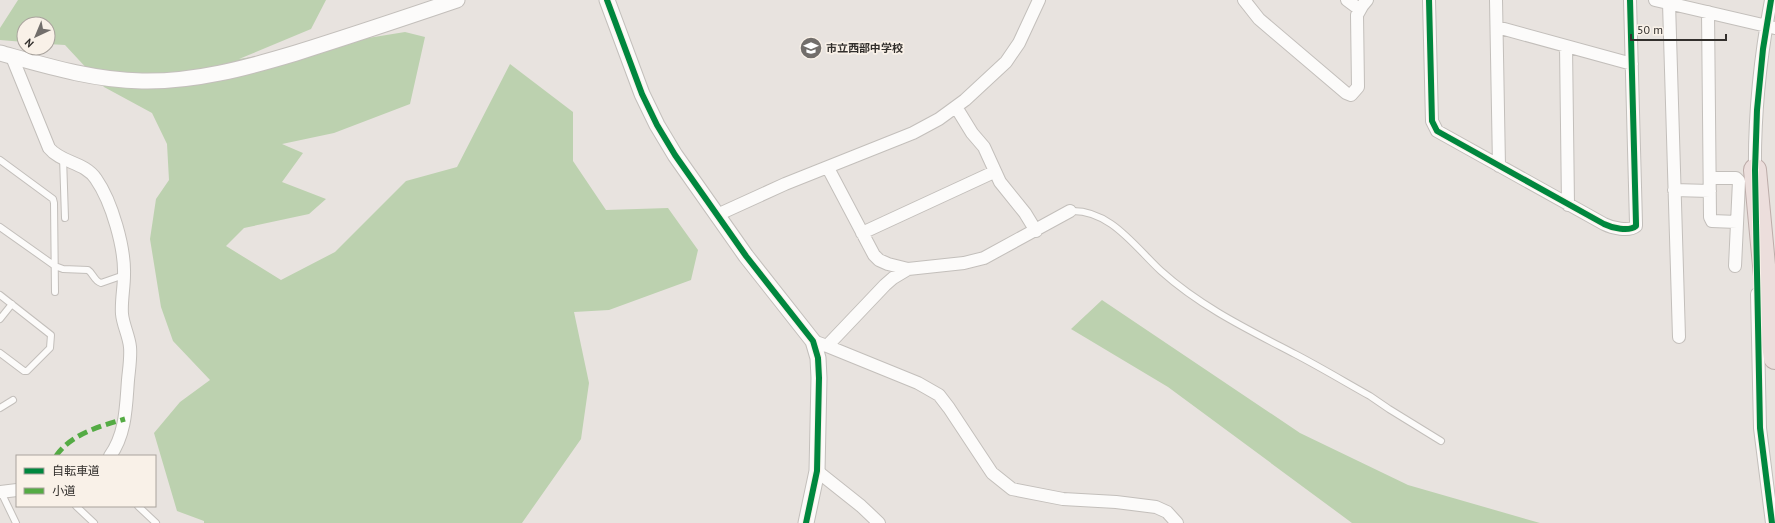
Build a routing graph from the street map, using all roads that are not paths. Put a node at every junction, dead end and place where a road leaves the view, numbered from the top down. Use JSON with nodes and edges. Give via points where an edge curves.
{"nodes":[{"id":1,"x":457,"y":0,"type":"edge"},
{"id":2,"x":607,"y":0,"type":"edge"},
{"id":3,"x":1039,"y":0,"type":"edge"},
{"id":4,"x":1244,"y":0,"type":"edge"},
{"id":5,"x":1347,"y":0,"type":"edge"},
{"id":6,"x":1368,"y":0,"type":"edge"},
{"id":7,"x":1430,"y":0,"type":"edge"},
{"id":8,"x":1496,"y":0,"type":"edge"},
{"id":9,"x":1630,"y":0,"type":"edge"},
{"id":10,"x":1655,"y":0,"type":"edge"},
{"id":11,"x":1771,"y":0,"type":"edge"},
{"id":12,"x":1669,"y":3,"type":"junction"},
{"id":13,"x":1359,"y":9,"type":"junction"},
{"id":14,"x":1708,"y":12,"type":"junction"},
{"id":15,"x":1497,"y":27,"type":"junction"},
{"id":16,"x":1771,"y":27,"type":"edge"},
{"id":17,"x":1566,"y":46,"type":"junction"},
{"id":18,"x":6,"y":55,"type":"edge"},
{"id":19,"x":1632,"y":64,"type":"junction"},
{"id":20,"x":956,"y":107,"type":"junction"},
{"id":21,"x":63,"y":157,"type":"junction"},
{"id":22,"x":0,"y":160,"type":"edge"},
{"id":23,"x":1499,"y":166,"type":"junction"},
{"id":24,"x":828,"y":168,"type":"junction"},
{"id":25,"x":1755,"y":170,"type":"junction"},
{"id":26,"x":994,"y":172,"type":"junction"},
{"id":27,"x":1710,"y":178,"type":"junction"},
{"id":28,"x":1674,"y":190,"type":"junction"},
{"id":29,"x":1710,"y":191,"type":"junction"},
{"id":30,"x":1568,"y":205,"type":"junction"},
{"id":31,"x":1070,"y":211,"type":"joint"},
{"id":32,"x":717,"y":214,"type":"junction"},
{"id":33,"x":65,"y":218,"type":"dead end"},
{"id":34,"x":1737,"y":222,"type":"junction"},
{"id":35,"x":0,"y":227,"type":"edge"},
{"id":36,"x":1036,"y":231,"type":"junction"},
{"id":37,"x":862,"y":234,"type":"junction"},
{"id":38,"x":55,"y":266,"type":"junction"},
{"id":39,"x":1735,"y":266,"type":"dead end"},
{"id":40,"x":908,"y":269,"type":"junction"},
{"id":41,"x":124,"y":275,"type":"junction"},
{"id":42,"x":55,"y":292,"type":"dead end"},
{"id":43,"x":0,"y":295,"type":"edge"},
{"id":44,"x":12,"y":304,"type":"junction"},
{"id":45,"x":0,"y":319,"type":"edge"},
{"id":46,"x":1679,"y":337,"type":"dead end"},
{"id":47,"x":820,"y":343,"type":"junction"},
{"id":48,"x":0,"y":353,"type":"edge"},
{"id":49,"x":1775,"y":358,"type":"edge"},
{"id":50,"x":13,"y":400,"type":"dead end"},
{"id":51,"x":0,"y":408,"type":"edge"},
{"id":52,"x":1441,"y":441,"type":"dead end"},
{"id":53,"x":111,"y":455,"type":"edge"},
{"id":54,"x":817,"y":470,"type":"junction"},
{"id":55,"x":16,"y":490,"type":"edge"},
{"id":56,"x":1,"y":492,"type":"edge"},
{"id":57,"x":77,"y":507,"type":"edge"},
{"id":58,"x":139,"y":507,"type":"edge"},
{"id":59,"x":16,"y":523,"type":"edge"},
{"id":60,"x":94,"y":523,"type":"edge"},
{"id":61,"x":156,"y":523,"type":"edge"},
{"id":62,"x":806,"y":523,"type":"edge"},
{"id":63,"x":879,"y":523,"type":"edge"},
{"id":64,"x":1177,"y":523,"type":"edge"},
{"id":65,"x":1772,"y":523,"type":"edge"}],
"edges":[{"from":1,"to":18,"type":"street","via":[[336,41],[263,62],[192,78],[142,81],[89,76]]},
{"from":2,"to":32,"type":"street","via":[[649,110],[685,171]]},
{"from":3,"to":20,"type":"street","via":[[1019,43],[1006,62]]},
{"from":4,"to":13,"type":"street","via":[[1259,19],[1348,95],[1354,93],[1358,87],[1356,22]]},
{"from":5,"to":13,"type":"street"},
{"from":6,"to":13,"type":"street"},
{"from":7,"to":23,"type":"street","via":[[1434,126],[1442,134]]},
{"from":8,"to":15,"type":"street"},
{"from":9,"to":19,"type":"street"},
{"from":10,"to":12,"type":"street"},
{"from":11,"to":16,"type":"street"},
{"from":12,"to":14,"type":"street"},
{"from":12,"to":28,"type":"street"},
{"from":14,"to":16,"type":"street"},
{"from":14,"to":27,"type":"street"},
{"from":15,"to":17,"type":"street"},
{"from":15,"to":23,"type":"street"},
{"from":16,"to":25,"type":"street","via":[[1757,110]]},
{"from":17,"to":19,"type":"street"},
{"from":17,"to":30,"type":"street"},
{"from":18,"to":21,"type":"street","via":[[49,148]]},
{"from":19,"to":30,"type":"street","via":[[1636,226],[1632,229],[1610,227]]},
{"from":20,"to":24,"type":"street","via":[[913,133]]},
{"from":20,"to":26,"type":"street","via":[[972,134],[984,147]]},
{"from":21,"to":33,"type":"lane"},
{"from":21,"to":41,"type":"street","via":[[88,170],[100,186],[118,234]]},
{"from":22,"to":38,"type":"lane","via":[[53,199]]},
{"from":23,"to":30,"type":"street"},
{"from":24,"to":32,"type":"street"},
{"from":24,"to":37,"type":"street"},
{"from":25,"to":49,"type":"highway"},
{"from":25,"to":65,"type":"street","via":[[1760,428]]},
{"from":26,"to":36,"type":"street"},
{"from":26,"to":37,"type":"street"},
{"from":27,"to":29,"type":"street"},
{"from":27,"to":34,"type":"street","via":[[1738,180]]},
{"from":28,"to":29,"type":"street"},
{"from":28,"to":46,"type":"street"},
{"from":29,"to":34,"type":"street","via":[[1712,221]]},
{"from":31,"to":36,"type":"street"},
{"from":31,"to":52,"type":"lane","via":[[1089,213],[1105,220],[1123,232],[1189,294],[1234,322],[1370,396]]},
{"from":32,"to":47,"type":"street","via":[[746,256]]},
{"from":34,"to":39,"type":"street"},
{"from":35,"to":38,"type":"lane"},
{"from":36,"to":40,"type":"street","via":[[980,260]]},
{"from":37,"to":40,"type":"street","via":[[879,260]]},
{"from":38,"to":41,"type":"lane","via":[[63,269],[88,270],[101,283]]},
{"from":38,"to":42,"type":"lane"},
{"from":40,"to":47,"type":"street","via":[[893,278]]},
{"from":41,"to":53,"type":"street","via":[[122,310],[129,340],[130,362],[124,422],[119,440]]},
{"from":43,"to":44,"type":"lane"},
{"from":44,"to":45,"type":"lane"},
{"from":44,"to":48,"type":"lane","via":[[51,335],[50,348],[27,371]]},
{"from":47,"to":54,"type":"street"},
{"from":47,"to":64,"type":"street","via":[[918,383],[939,395],[992,473],[1012,489],[1063,499],[1156,507],[1167,512]]},
{"from":50,"to":51,"type":"lane"},
{"from":54,"to":62,"type":"street"},
{"from":54,"to":63,"type":"street"},
{"from":55,"to":56,"type":"street"},
{"from":56,"to":59,"type":"lane"},
{"from":57,"to":60,"type":"lane"},
{"from":58,"to":61,"type":"lane"}]}
